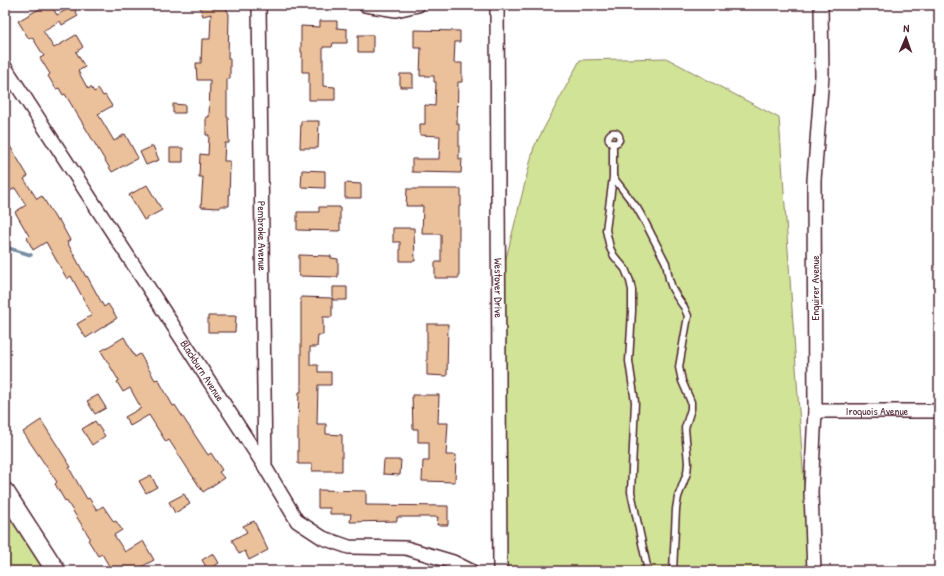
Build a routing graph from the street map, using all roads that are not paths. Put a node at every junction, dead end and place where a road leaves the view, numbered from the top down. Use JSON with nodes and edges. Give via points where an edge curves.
{"nodes":[{"id":1,"x":259,"y":5,"type":"edge"},
{"id":2,"x":366,"y":5,"type":"edge"},
{"id":3,"x":418,"y":5,"type":"edge"},
{"id":4,"x":497,"y":5,"type":"edge"},
{"id":5,"x":821,"y":5,"type":"edge"},
{"id":6,"x":5,"y":67,"type":"edge"},
{"id":7,"x":613,"y":144,"type":"dead end"},
{"id":8,"x":613,"y":177,"type":"junction"},
{"id":9,"x":815,"y":411,"type":"junction"},
{"id":10,"x":939,"y":411,"type":"edge"},
{"id":11,"x":264,"y":467,"type":"junction"},
{"id":12,"x":5,"y":492,"type":"edge"},
{"id":13,"x":56,"y":571,"type":"edge"},
{"id":14,"x":471,"y":571,"type":"edge"},
{"id":15,"x":500,"y":571,"type":"edge"},
{"id":16,"x":648,"y":571,"type":"edge"},
{"id":17,"x":673,"y":571,"type":"edge"},
{"id":18,"x":814,"y":571,"type":"edge"}],
"edges":[{"from":1,"to":11,"type":"street","name":"Pembroke Avenue"},
{"from":2,"to":3,"type":"street","via":[[396,10]]},
{"from":4,"to":15,"type":"street","name":"Westover Drive"},
{"from":5,"to":9,"type":"street","name":"Enquirer Avenue","via":[[822,76],[814,180]]},
{"from":6,"to":11,"type":"street","name":"Blackburn Avenue"},
{"from":7,"to":8,"type":"lane"},
{"from":8,"to":16,"type":"lane","via":[[606,230],[610,248],[625,269],[632,290],[629,361],[635,402],[631,492]]},
{"from":8,"to":17,"type":"lane","via":[[646,222],[666,264],[672,288],[688,316],[679,367],[691,402],[686,428],[688,463],[678,497]]},
{"from":9,"to":10,"type":"street","name":"Iroquois Avenue"},
{"from":9,"to":18,"type":"street","name":"Enquirer Avenue","via":[[811,492]]},
{"from":11,"to":14,"type":"street","name":"Blackburn Avenue","via":[[297,521],[323,538],[349,547],[406,548],[453,562]]},
{"from":12,"to":13,"type":"main road"}]}
